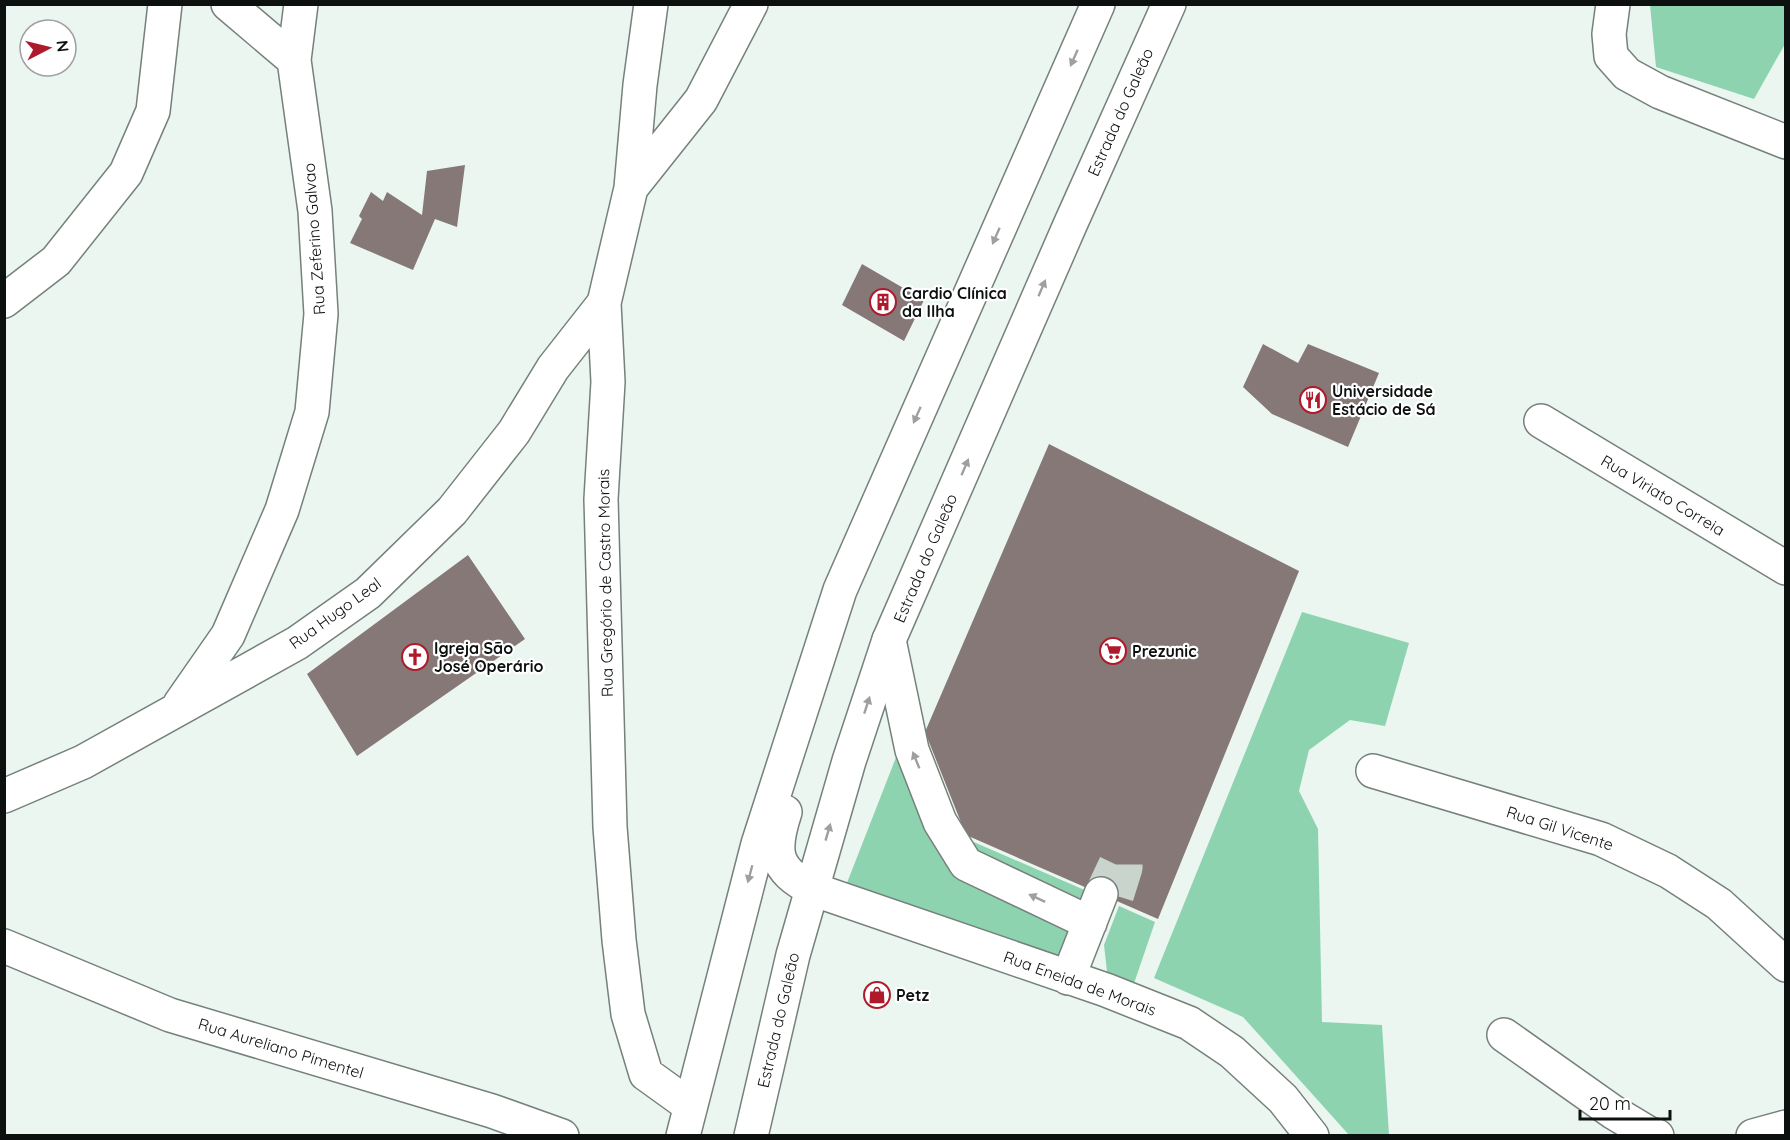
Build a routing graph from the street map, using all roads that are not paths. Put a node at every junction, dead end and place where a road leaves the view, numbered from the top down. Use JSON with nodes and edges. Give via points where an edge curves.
{"nodes":[{"id":1,"x":165,"y":4,"type":"edge"},
{"id":2,"x":228,"y":4,"type":"edge"},
{"id":3,"x":301,"y":4,"type":"edge"},
{"id":4,"x":651,"y":4,"type":"edge"},
{"id":5,"x":751,"y":4,"type":"edge"},
{"id":6,"x":1098,"y":4,"type":"edge"},
{"id":7,"x":1169,"y":4,"type":"edge"},
{"id":8,"x":1613,"y":4,"type":"edge"},
{"id":9,"x":294,"y":60,"type":"junction"},
{"id":10,"x":640,"y":85,"type":"junction"},
{"id":11,"x":701,"y":100,"type":"junction"},
{"id":12,"x":1785,"y":142,"type":"edge"},
{"id":13,"x":631,"y":188,"type":"junction"},
{"id":14,"x":4,"y":301,"type":"edge"},
{"id":15,"x":604,"y":303,"type":"junction"},
{"id":16,"x":553,"y":368,"type":"junction"},
{"id":17,"x":608,"y":382,"type":"junction"},
{"id":18,"x":1541,"y":421,"type":"dead end"},
{"id":19,"x":1785,"y":568,"type":"edge"},
{"id":20,"x":840,"y":590,"type":"junction"},
{"id":21,"x":889,"y":640,"type":"junction"},
{"id":22,"x":175,"y":710,"type":"junction"},
{"id":23,"x":1373,"y":771,"type":"dead end"},
{"id":24,"x":4,"y":796,"type":"edge"},
{"id":25,"x":813,"y":889,"type":"junction"},
{"id":26,"x":4,"y":946,"type":"edge"},
{"id":27,"x":1785,"y":965,"type":"edge"},
{"id":28,"x":1075,"y":981,"type":"junction"},
{"id":29,"x":1504,"y":1035,"type":"dead end"},
{"id":30,"x":686,"y":1120,"type":"edge"},
{"id":31,"x":1785,"y":1127,"type":"edge"},
{"id":32,"x":562,"y":1136,"type":"edge"},
{"id":33,"x":751,"y":1136,"type":"edge"},
{"id":34,"x":1312,"y":1136,"type":"edge"},
{"id":35,"x":1658,"y":1136,"type":"edge"},
{"id":36,"x":1753,"y":1136,"type":"edge"}],
"edges":[{"from":1,"to":14,"type":"street","via":[[153,111],[126,172],[56,261]]},
{"from":2,"to":9,"type":"street"},
{"from":3,"to":9,"type":"street","name":"Rua Zeferino Galvao"},
{"from":4,"to":10,"type":"street","name":"Rua Gregório de Castro Morais"},
{"from":5,"to":11,"type":"street"},
{"from":6,"to":20,"type":"street","one_way":true},
{"from":21,"to":7,"type":"street","name":"Estrada do Galeão","one_way":true},
{"from":8,"to":12,"type":"street","via":[[1611,56],[1627,74],[1660,92]]},
{"from":9,"to":22,"type":"street","name":"Rua Zeferino Galvao","via":[[315,210],[321,314],[312,412],[282,510],[228,635]]},
{"from":10,"to":11,"type":"street","via":[[657,99],[676,105]]},
{"from":10,"to":13,"type":"street","name":"Rua Gregório de Castro Morais"},
{"from":11,"to":13,"type":"street"},
{"from":13,"to":15,"type":"street","name":"Rua Gregório de Castro Morais"},
{"from":15,"to":16,"type":"street","name":"Rua Hugo Leal"},
{"from":15,"to":17,"type":"street","name":"Rua Gregório de Castro Morais"},
{"from":16,"to":17,"type":"street","via":[[575,363],[588,366]]},
{"from":16,"to":22,"type":"street","name":"Rua Hugo Leal","via":[[514,432],[452,511],[368,593],[297,643]]},
{"from":17,"to":30,"type":"street","name":"Rua Gregório de Castro Morais","via":[[601,499],[610,827],[619,940],[628,1014],[646,1074]]},
{"from":18,"to":19,"type":"street","name":"Rua Viriato Correia"},
{"from":20,"to":25,"type":"street","name":"Rua Eneida de Morais","via":[[825,683],[780,828],[777,851],[788,874]]},
{"from":20,"to":30,"type":"street","one_way":true,"via":[[758,844]]},
{"from":25,"to":21,"type":"street","name":"Estrada do Galeão","one_way":true},
{"from":28,"to":21,"type":"street","one_way":true,"via":[[1102,906],[966,864],[940,822],[912,750]]},
{"from":22,"to":24,"type":"street","name":"Rua Hugo Leal","via":[[82,762]]},
{"from":23,"to":27,"type":"street","name":"Rua Gil Vicente","via":[[1601,839],[1668,871],[1719,904]]},
{"from":25,"to":28,"type":"street","name":"Rua Eneida de Morais"},
{"from":25,"to":33,"type":"street","name":"Estrada do Galeão","via":[[793,955]]},
{"from":26,"to":32,"type":"street","name":"Rua Aureliano Pimentel","via":[[170,1015],[492,1111]]},
{"from":28,"to":34,"type":"street","name":"Rua Eneida de Morais","via":[[1189,1023],[1232,1052],[1283,1099]]},
{"from":29,"to":35,"type":"street","via":[[1613,1112]]},
{"from":31,"to":36,"type":"street"}]}
